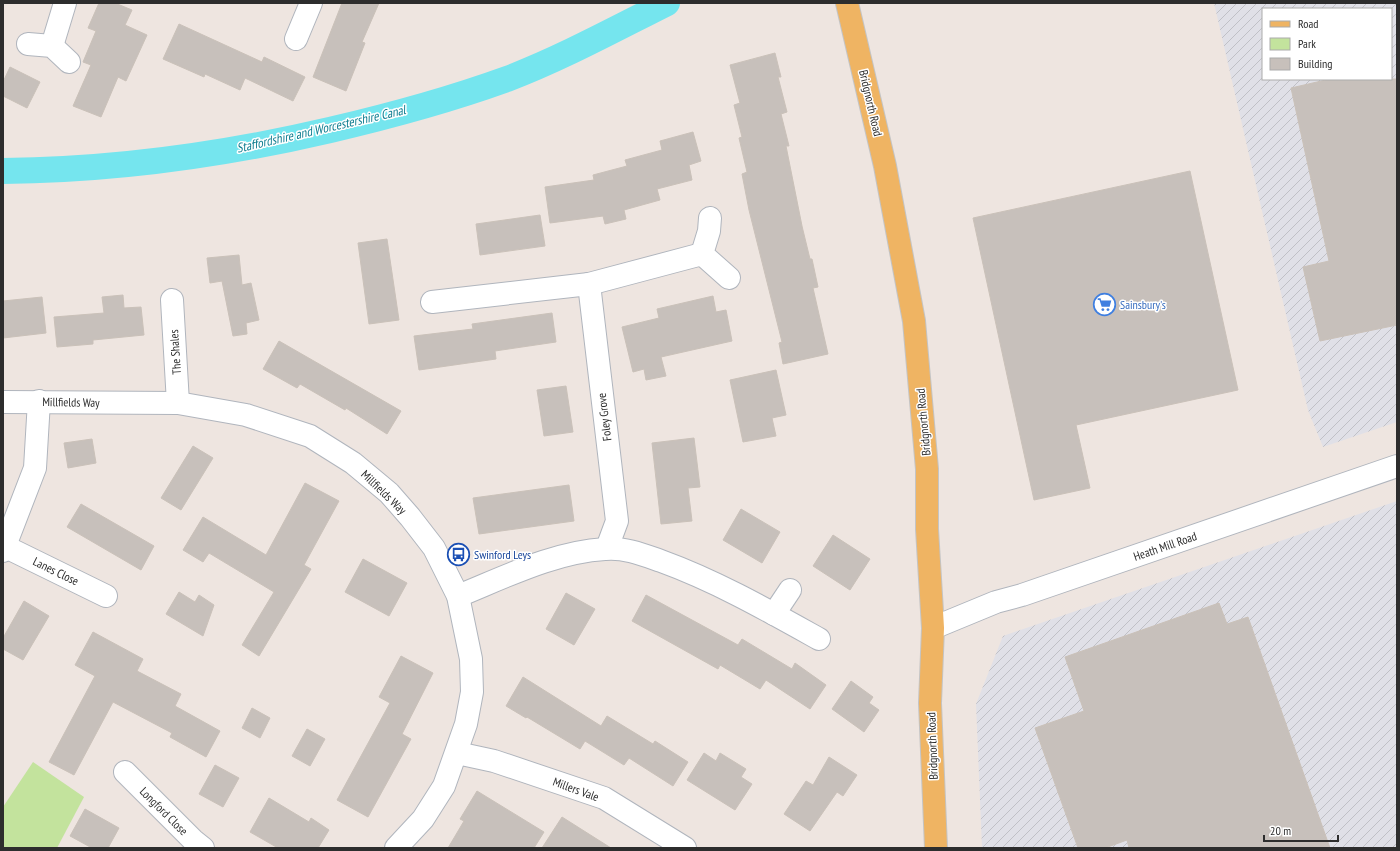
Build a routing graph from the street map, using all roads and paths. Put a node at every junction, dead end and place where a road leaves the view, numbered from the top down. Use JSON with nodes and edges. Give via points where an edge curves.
{"nodes":[{"id":1,"x":65,"y":3,"type":"edge"},
{"id":2,"x":847,"y":3,"type":"edge"},
{"id":3,"x":307,"y":4,"type":"edge"},
{"id":4,"x":296,"y":39,"type":"dead end"},
{"id":5,"x":28,"y":44,"type":"dead end"},
{"id":6,"x":52,"y":46,"type":"junction"},
{"id":7,"x":69,"y":62,"type":"dead end"},
{"id":8,"x":710,"y":218,"type":"dead end"},
{"id":9,"x":702,"y":254,"type":"junction"},
{"id":10,"x":729,"y":278,"type":"dead end"},
{"id":11,"x":589,"y":284,"type":"junction"},
{"id":12,"x":172,"y":300,"type":"dead end"},
{"id":13,"x":432,"y":302,"type":"dead end"},
{"id":14,"x":39,"y":401,"type":"junction"},
{"id":15,"x":3,"y":402,"type":"edge"},
{"id":16,"x":178,"y":403,"type":"junction"},
{"id":17,"x":1397,"y":466,"type":"edge"},
{"id":18,"x":607,"y":548,"type":"junction"},
{"id":19,"x":4,"y":549,"type":"edge"},
{"id":20,"x":790,"y":590,"type":"dead end"},
{"id":21,"x":106,"y":596,"type":"dead end"},
{"id":22,"x":458,"y":596,"type":"junction"},
{"id":23,"x":774,"y":614,"type":"junction"},
{"id":24,"x":933,"y":628,"type":"junction"},
{"id":25,"x":819,"y":639,"type":"dead end"},
{"id":26,"x":457,"y":752,"type":"junction"},
{"id":27,"x":125,"y":772,"type":"dead end"},
{"id":28,"x":204,"y":848,"type":"edge"},
{"id":29,"x":396,"y":848,"type":"edge"},
{"id":30,"x":684,"y":848,"type":"edge"},
{"id":31,"x":936,"y":848,"type":"edge"}],
"edges":[{"from":1,"to":6,"type":"street"},
{"from":2,"to":24,"type":"main road","name":"Bridgnorth Road","via":[[885,166],[914,321],[927,469],[927,529]]},
{"from":3,"to":4,"type":"street"},
{"from":5,"to":6,"type":"street"},
{"from":6,"to":7,"type":"street"},
{"from":8,"to":9,"type":"street"},
{"from":9,"to":10,"type":"street"},
{"from":9,"to":11,"type":"street"},
{"from":11,"to":13,"type":"street"},
{"from":11,"to":18,"type":"street","name":"Foley Grove","via":[[616,521]]},
{"from":12,"to":16,"type":"street","name":"The Shales"},
{"from":14,"to":15,"type":"street","name":"Millfields Way"},
{"from":14,"to":16,"type":"street","name":"Millfields Way"},
{"from":14,"to":19,"type":"street","via":[[34,468]]},
{"from":16,"to":22,"type":"street","name":"Millfields Way","via":[[246,415],[310,436],[353,463],[389,493],[410,517],[434,548]]},
{"from":17,"to":24,"type":"street","name":"Heath Mill Road","via":[[996,602]]},
{"from":18,"to":22,"type":"street","via":[[579,552],[534,566]]},
{"from":18,"to":23,"type":"street","via":[[638,553],[692,573]]},
{"from":19,"to":21,"type":"street","name":"Lanes Close"},
{"from":20,"to":23,"type":"street"},
{"from":22,"to":26,"type":"street","name":"Millfields Way","via":[[471,659],[472,692]]},
{"from":23,"to":25,"type":"street"},
{"from":24,"to":31,"type":"main road","name":"Bridgnorth Road","via":[[930,703]]},
{"from":26,"to":29,"type":"street","name":"Millfields Way","via":[[444,786],[423,819]]},
{"from":26,"to":30,"type":"street","name":"Millers Vale","via":[[494,761],[604,798]]},
{"from":27,"to":28,"type":"street","name":"Longford Close"}]}
